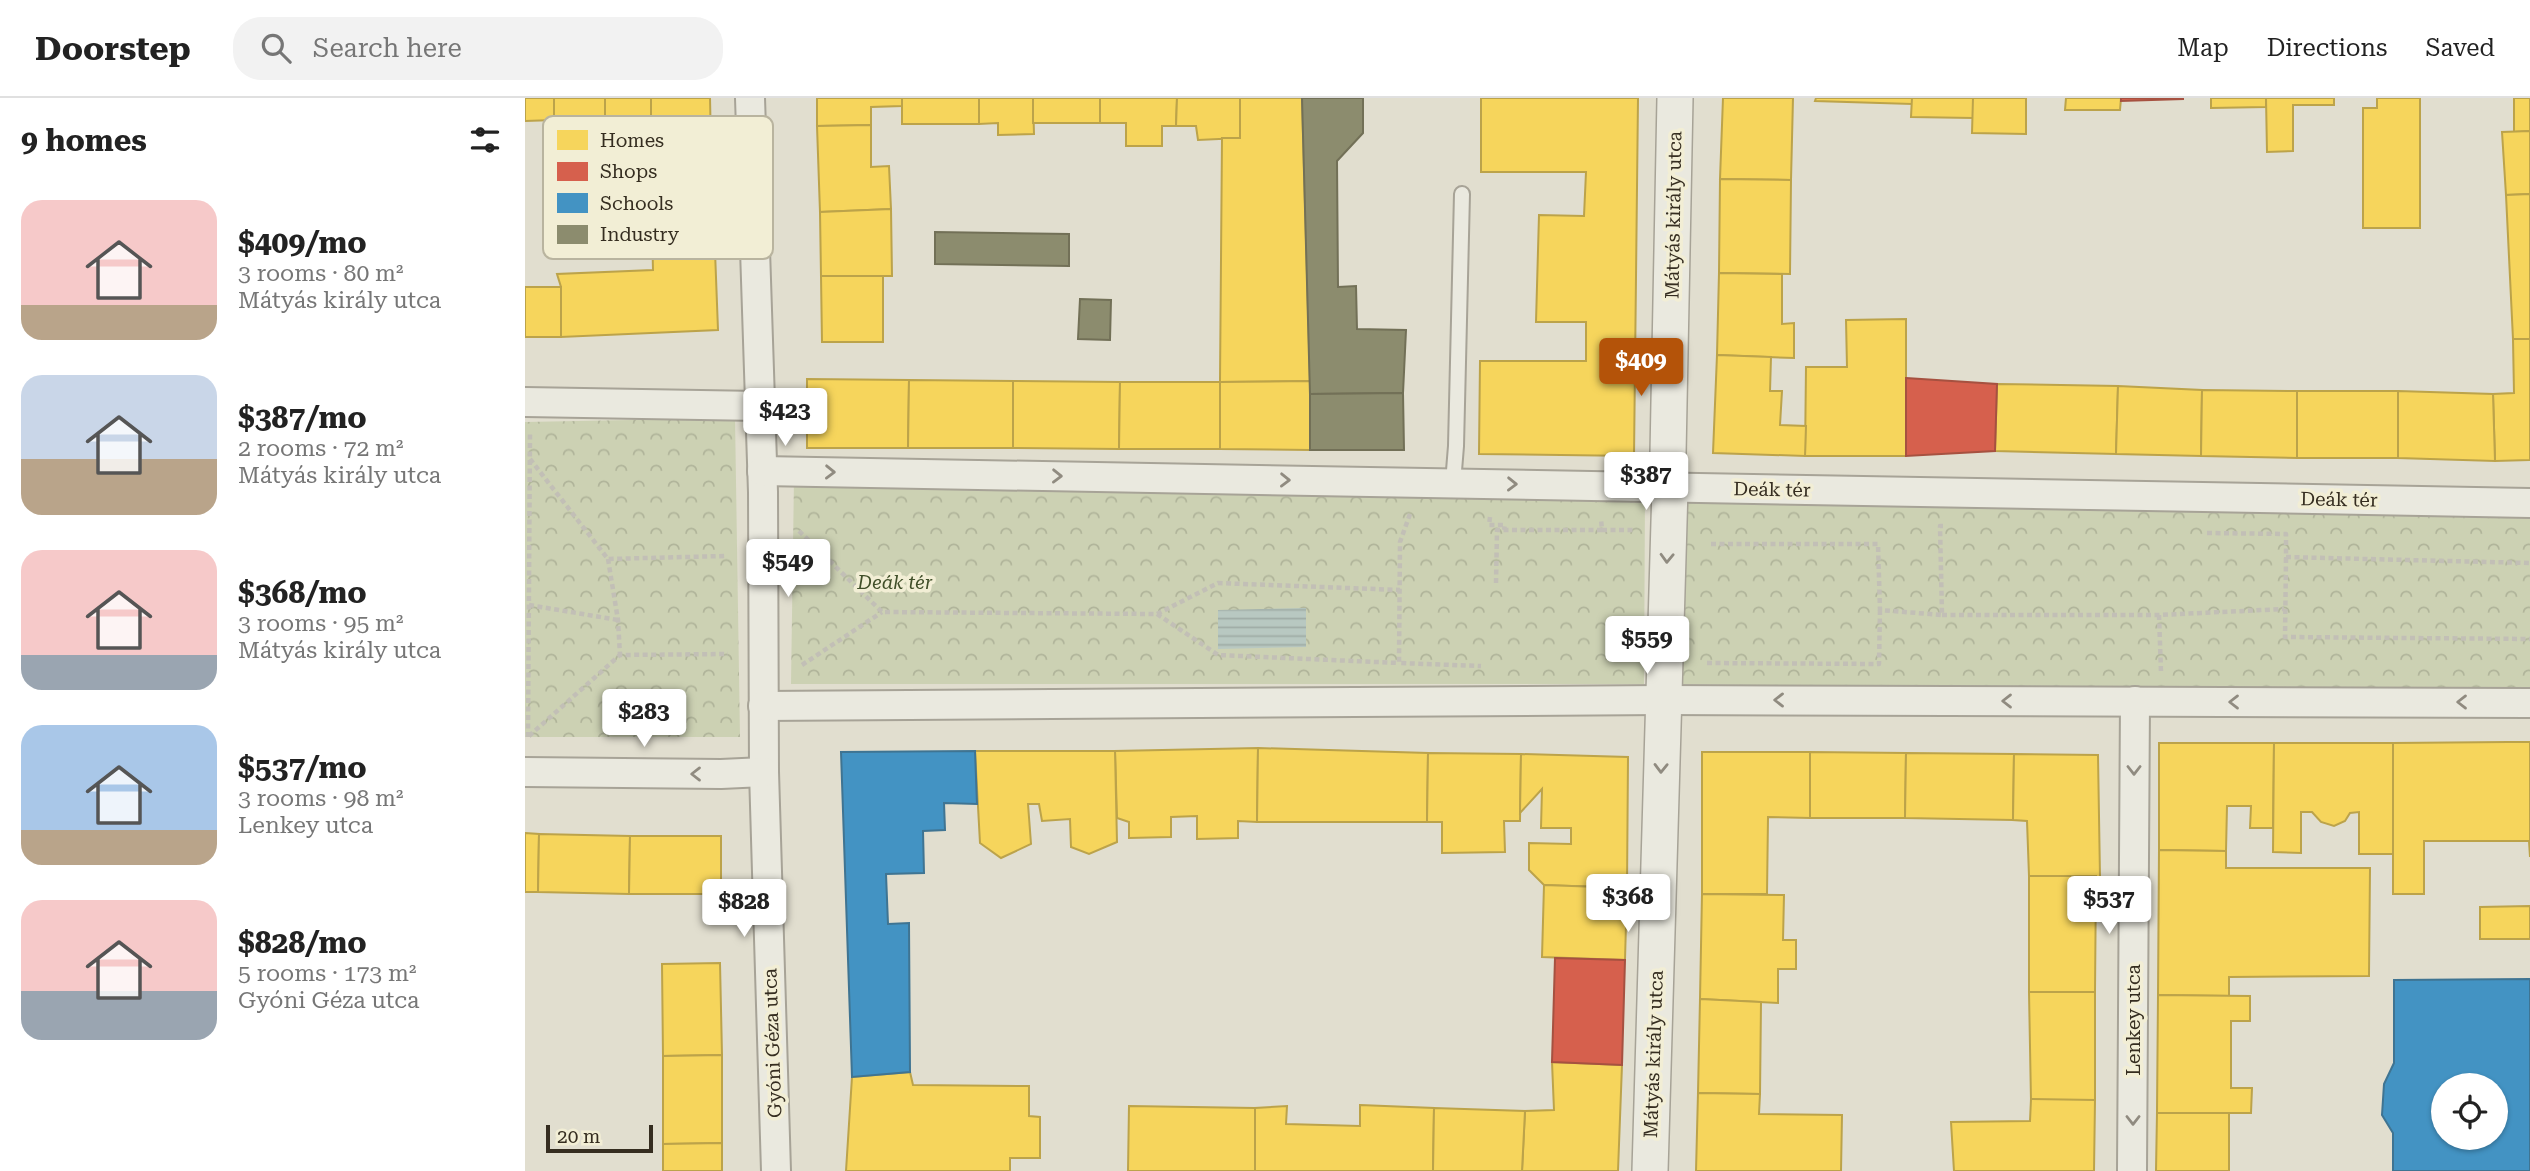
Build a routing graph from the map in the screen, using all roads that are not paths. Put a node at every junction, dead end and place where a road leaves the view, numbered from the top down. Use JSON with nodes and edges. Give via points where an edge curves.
{"nodes":[{"id":1,"x":750,"y":98,"type":"edge"},
{"id":2,"x":1675,"y":98,"type":"edge"},
{"id":3,"x":751,"y":116,"type":"edge"},
{"id":4,"x":1462,"y":194,"type":"dead end"},
{"id":5,"x":755,"y":259,"type":"edge"},
{"id":6,"x":759,"y":405,"type":"junction"},
{"id":7,"x":528,"y":415,"type":"edge"},
{"id":8,"x":762,"y":471,"type":"junction"},
{"id":9,"x":1453,"y":483,"type":"junction"},
{"id":10,"x":1670,"y":488,"type":"junction"},
{"id":11,"x":2530,"y":503,"type":"edge"},
{"id":12,"x":1663,"y":699,"type":"junction"},
{"id":13,"x":2135,"y":701,"type":"junction"},
{"id":14,"x":2530,"y":703,"type":"edge"},
{"id":15,"x":763,"y":706,"type":"junction"},
{"id":16,"x":525,"y":772,"type":"edge"},
{"id":17,"x":764,"y":772,"type":"junction"},
{"id":18,"x":776,"y":1171,"type":"edge"},
{"id":19,"x":1650,"y":1171,"type":"edge"},
{"id":20,"x":2132,"y":1171,"type":"edge"}],
"edges":[{"from":1,"to":3,"type":"street","name":"Gyóni Géza utca"},
{"from":2,"to":10,"type":"street","name":"Mátyás király utca"},
{"from":4,"to":9,"type":"lane"},
{"from":5,"to":6,"type":"street","name":"Gyóni Géza utca"},
{"from":6,"to":7,"type":"street"},
{"from":6,"to":8,"type":"street","name":"Gyóni Géza utca"},
{"from":8,"to":9,"type":"street","name":"Deák tér","one_way":true},
{"from":8,"to":15,"type":"street","name":"Gyóni Géza utca"},
{"from":9,"to":10,"type":"street","name":"Deák tér","one_way":true},
{"from":10,"to":11,"type":"street","name":"Deák tér"},
{"from":10,"to":12,"type":"street","name":"Mátyás király utca","one_way":true},
{"from":13,"to":12,"type":"street","one_way":true},
{"from":12,"to":15,"type":"street"},
{"from":12,"to":19,"type":"street","name":"Mátyás király utca","one_way":true},
{"from":14,"to":13,"type":"street","one_way":true},
{"from":13,"to":20,"type":"street","name":"Lenkey utca","one_way":true},
{"from":15,"to":17,"type":"street","name":"Gyóni Géza utca"},
{"from":17,"to":16,"type":"street","one_way":true},
{"from":17,"to":18,"type":"street","name":"Gyóni Géza utca"}]}
